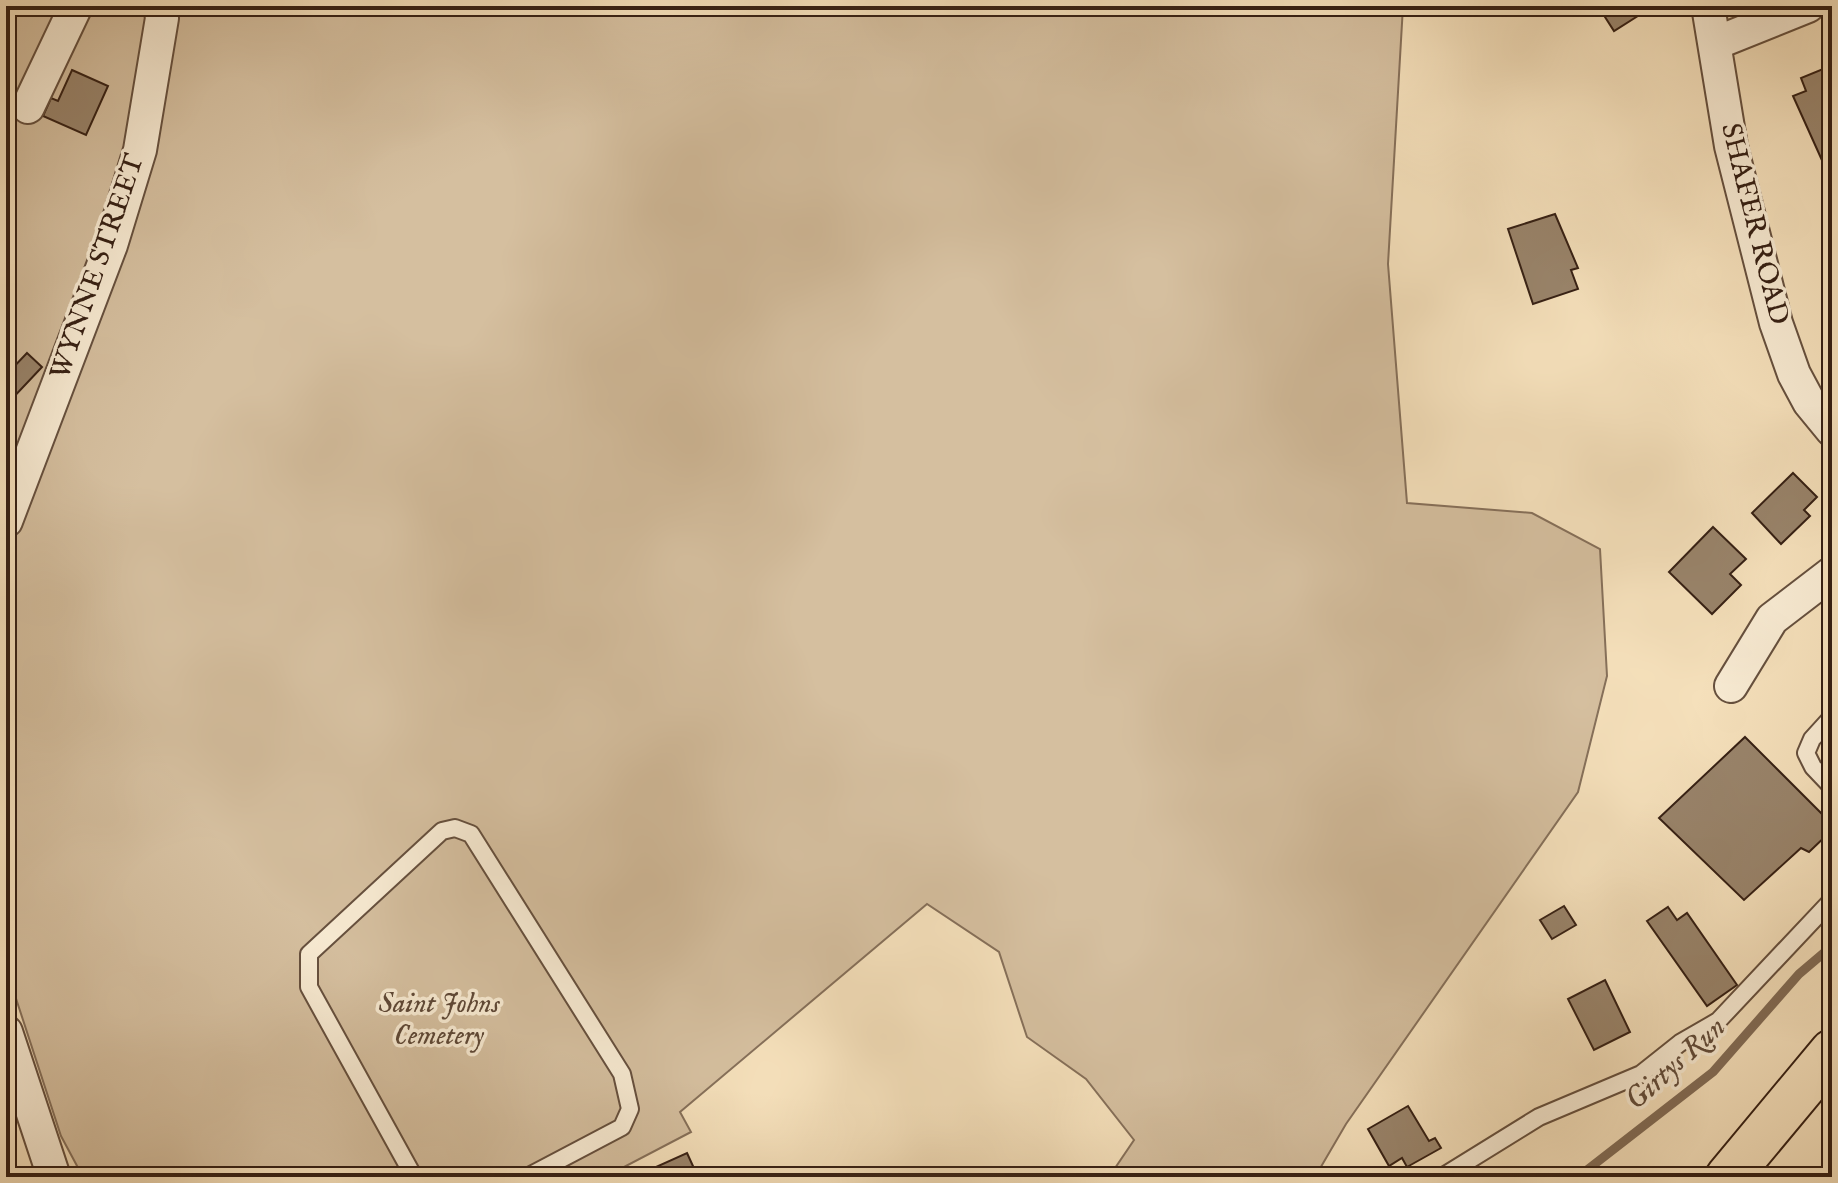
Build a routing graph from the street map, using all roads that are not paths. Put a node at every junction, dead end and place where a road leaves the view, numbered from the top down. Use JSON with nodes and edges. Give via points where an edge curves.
{"nodes":[{"id":1,"x":76,"y":6,"type":"edge"},
{"id":2,"x":160,"y":6,"type":"edge"},
{"id":3,"x":1708,"y":6,"type":"edge"},
{"id":4,"x":1808,"y":6,"type":"edge"},
{"id":5,"x":1716,"y":43,"type":"junction"},
{"id":6,"x":28,"y":107,"type":"dead end"},
{"id":7,"x":1832,"y":430,"type":"edge"},
{"id":8,"x":6,"y":521,"type":"edge"},
{"id":9,"x":1832,"y":573,"type":"edge"},
{"id":10,"x":1731,"y":686,"type":"dead end"},
{"id":11,"x":1832,"y":717,"type":"edge"},
{"id":12,"x":1832,"y":787,"type":"edge"},
{"id":13,"x":1832,"y":900,"type":"edge"},
{"id":14,"x":6,"y":1032,"type":"edge"},
{"id":15,"x":1832,"y":1052,"type":"edge"},
{"id":16,"x":54,"y":1177,"type":"edge"},
{"id":17,"x":414,"y":1177,"type":"edge"},
{"id":18,"x":527,"y":1177,"type":"edge"},
{"id":19,"x":1442,"y":1177,"type":"edge"},
{"id":20,"x":1728,"y":1177,"type":"edge"}],
"edges":[{"from":1,"to":6,"type":"street"},
{"from":2,"to":8,"type":"street","name":"WYNNE STREET","via":[[136,164],[111,245]]},
{"from":3,"to":5,"type":"street","name":"SHAFER ROAD"},
{"from":4,"to":5,"type":"street"},
{"from":5,"to":7,"type":"street","name":"SHAFER ROAD","via":[[1731,146],[1776,323],[1794,374]]},
{"from":9,"to":10,"type":"street","via":[[1772,619]]},
{"from":11,"to":12,"type":"lane","via":[[1806,753]]},
{"from":13,"to":19,"type":"lane","via":[[1718,1021],[1641,1074],[1539,1117]]},
{"from":14,"to":16,"type":"street"},
{"from":15,"to":20,"type":"main road"},
{"from":17,"to":18,"type":"lane","via":[[309,987],[309,954],[442,831],[455,828],[471,834],[622,1074],[630,1109],[622,1127]]}]}
